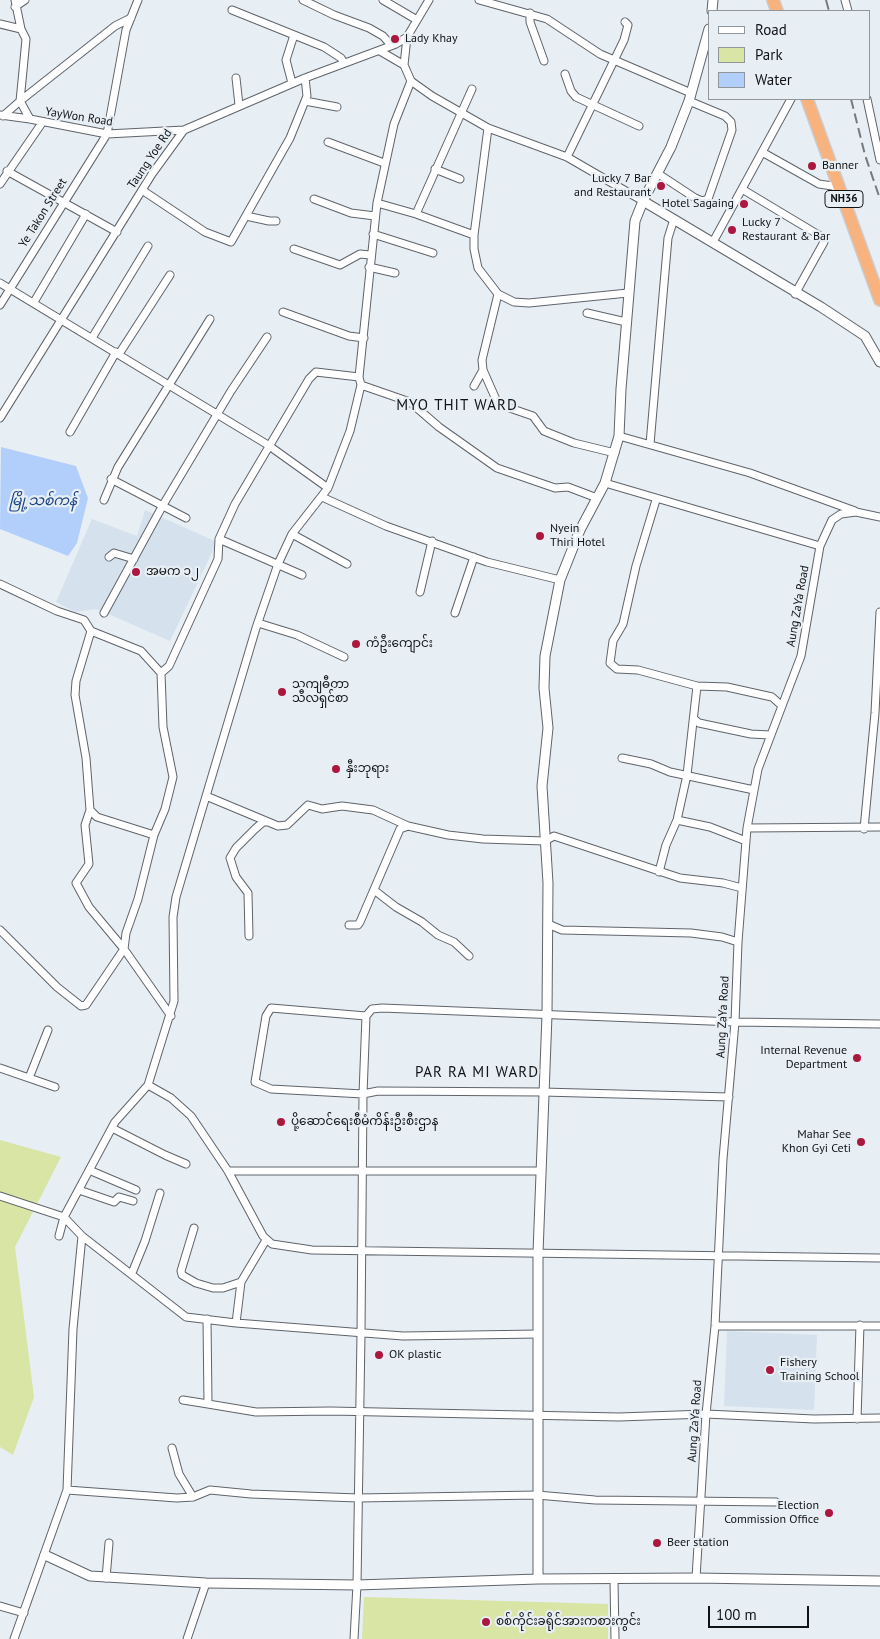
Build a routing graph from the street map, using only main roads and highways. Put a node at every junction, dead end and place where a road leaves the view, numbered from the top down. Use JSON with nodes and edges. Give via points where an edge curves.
{"nodes":[{"id":1,"x":807,"y":100,"type":"edge"},
{"id":2,"x":880,"y":300,"type":"edge"}],
"edges":[{"from":1,"to":2,"type":"highway","number":"NH36"}]}
